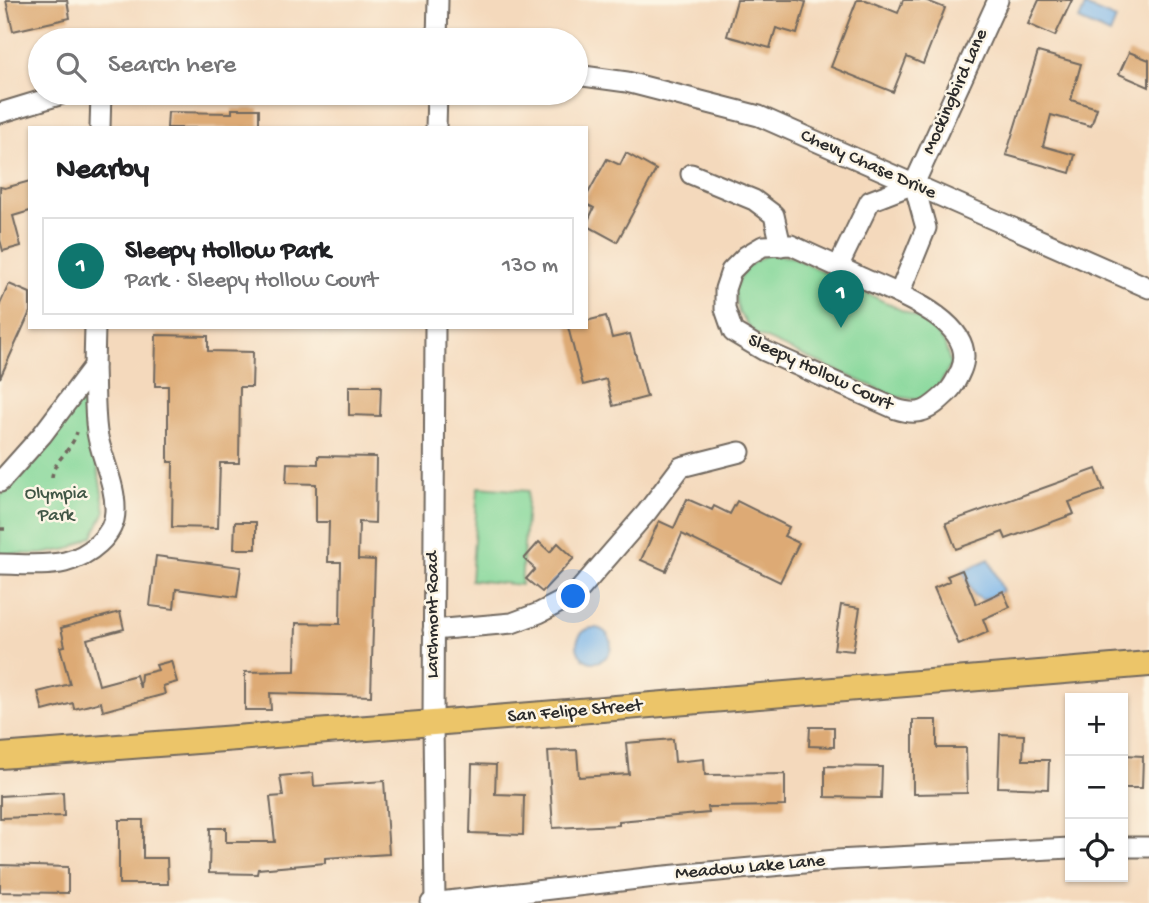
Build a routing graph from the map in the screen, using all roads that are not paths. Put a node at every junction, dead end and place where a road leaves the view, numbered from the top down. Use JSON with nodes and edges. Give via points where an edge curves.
{"nodes":[{"id":1,"x":438,"y":0,"type":"edge"},
{"id":2,"x":998,"y":0,"type":"edge"},
{"id":3,"x":437,"y":28,"type":"edge"},
{"id":4,"x":588,"y":77,"type":"edge"},
{"id":5,"x":28,"y":105,"type":"edge"},
{"id":6,"x":101,"y":105,"type":"edge"},
{"id":7,"x":437,"y":105,"type":"edge"},
{"id":8,"x":0,"y":113,"type":"edge"},
{"id":9,"x":100,"y":126,"type":"edge"},
{"id":10,"x":436,"y":126,"type":"edge"},
{"id":11,"x":691,"y":174,"type":"dead end"},
{"id":12,"x":914,"y":184,"type":"junction"},
{"id":13,"x":780,"y":246,"type":"junction"},
{"id":14,"x":838,"y":267,"type":"junction"},
{"id":15,"x":1149,"y":288,"type":"edge"},
{"id":16,"x":899,"y":294,"type":"junction"},
{"id":17,"x":95,"y":329,"type":"edge"},
{"id":18,"x":435,"y":329,"type":"edge"},
{"id":19,"x":94,"y":366,"type":"junction"},
{"id":20,"x":740,"y":452,"type":"dead end"},
{"id":21,"x":0,"y":482,"type":"edge"},
{"id":22,"x":0,"y":564,"type":"edge"},
{"id":23,"x":433,"y":629,"type":"junction"},
{"id":24,"x":1149,"y":664,"type":"edge"},
{"id":25,"x":433,"y":723,"type":"junction"},
{"id":26,"x":0,"y":756,"type":"edge"},
{"id":27,"x":1128,"y":846,"type":"edge"},
{"id":28,"x":1149,"y":847,"type":"edge"},
{"id":29,"x":1065,"y":848,"type":"edge"},
{"id":30,"x":434,"y":903,"type":"edge"}],
"edges":[{"from":1,"to":3,"type":"street"},
{"from":2,"to":12,"type":"street","name":"Mockingbird Lane"},
{"from":4,"to":12,"type":"street","name":"Chevy Chase Drive","via":[[627,82],[759,116]]},
{"from":5,"to":8,"type":"street"},
{"from":6,"to":9,"type":"street"},
{"from":7,"to":10,"type":"street"},
{"from":11,"to":13,"type":"street","via":[[754,200],[774,215]]},
{"from":12,"to":14,"type":"street","via":[[870,201]]},
{"from":12,"to":15,"type":"street","name":"Chevy Chase Drive"},
{"from":12,"to":16,"type":"street","via":[[926,228]]},
{"from":13,"to":14,"type":"street","name":"Sleepy Hollow Court","via":[[791,245]]},
{"from":13,"to":16,"type":"street","name":"Sleepy Hollow Court","via":[[763,246],[731,271],[725,309],[733,332],[772,354],[912,414],[932,408],[953,387],[963,364],[962,344],[927,307]]},
{"from":14,"to":16,"type":"street","name":"Sleepy Hollow Court"},
{"from":17,"to":19,"type":"street"},
{"from":18,"to":23,"type":"street","name":"Larchmont Road"},
{"from":19,"to":21,"type":"street"},
{"from":19,"to":22,"type":"street","via":[[97,433],[116,510],[112,526],[103,540],[66,562]]},
{"from":20,"to":23,"type":"street","via":[[681,467],[576,594],[512,623]]},
{"from":23,"to":25,"type":"street","name":"Larchmont Road"},
{"from":24,"to":25,"type":"main road","name":"San Felipe Street"},
{"from":25,"to":26,"type":"main road","name":"San Felipe Street"},
{"from":25,"to":30,"type":"street","name":"Larchmont Road"},
{"from":27,"to":28,"type":"street"},
{"from":29,"to":30,"type":"street","name":"Meadow Lake Lane","via":[[836,860]]}]}
